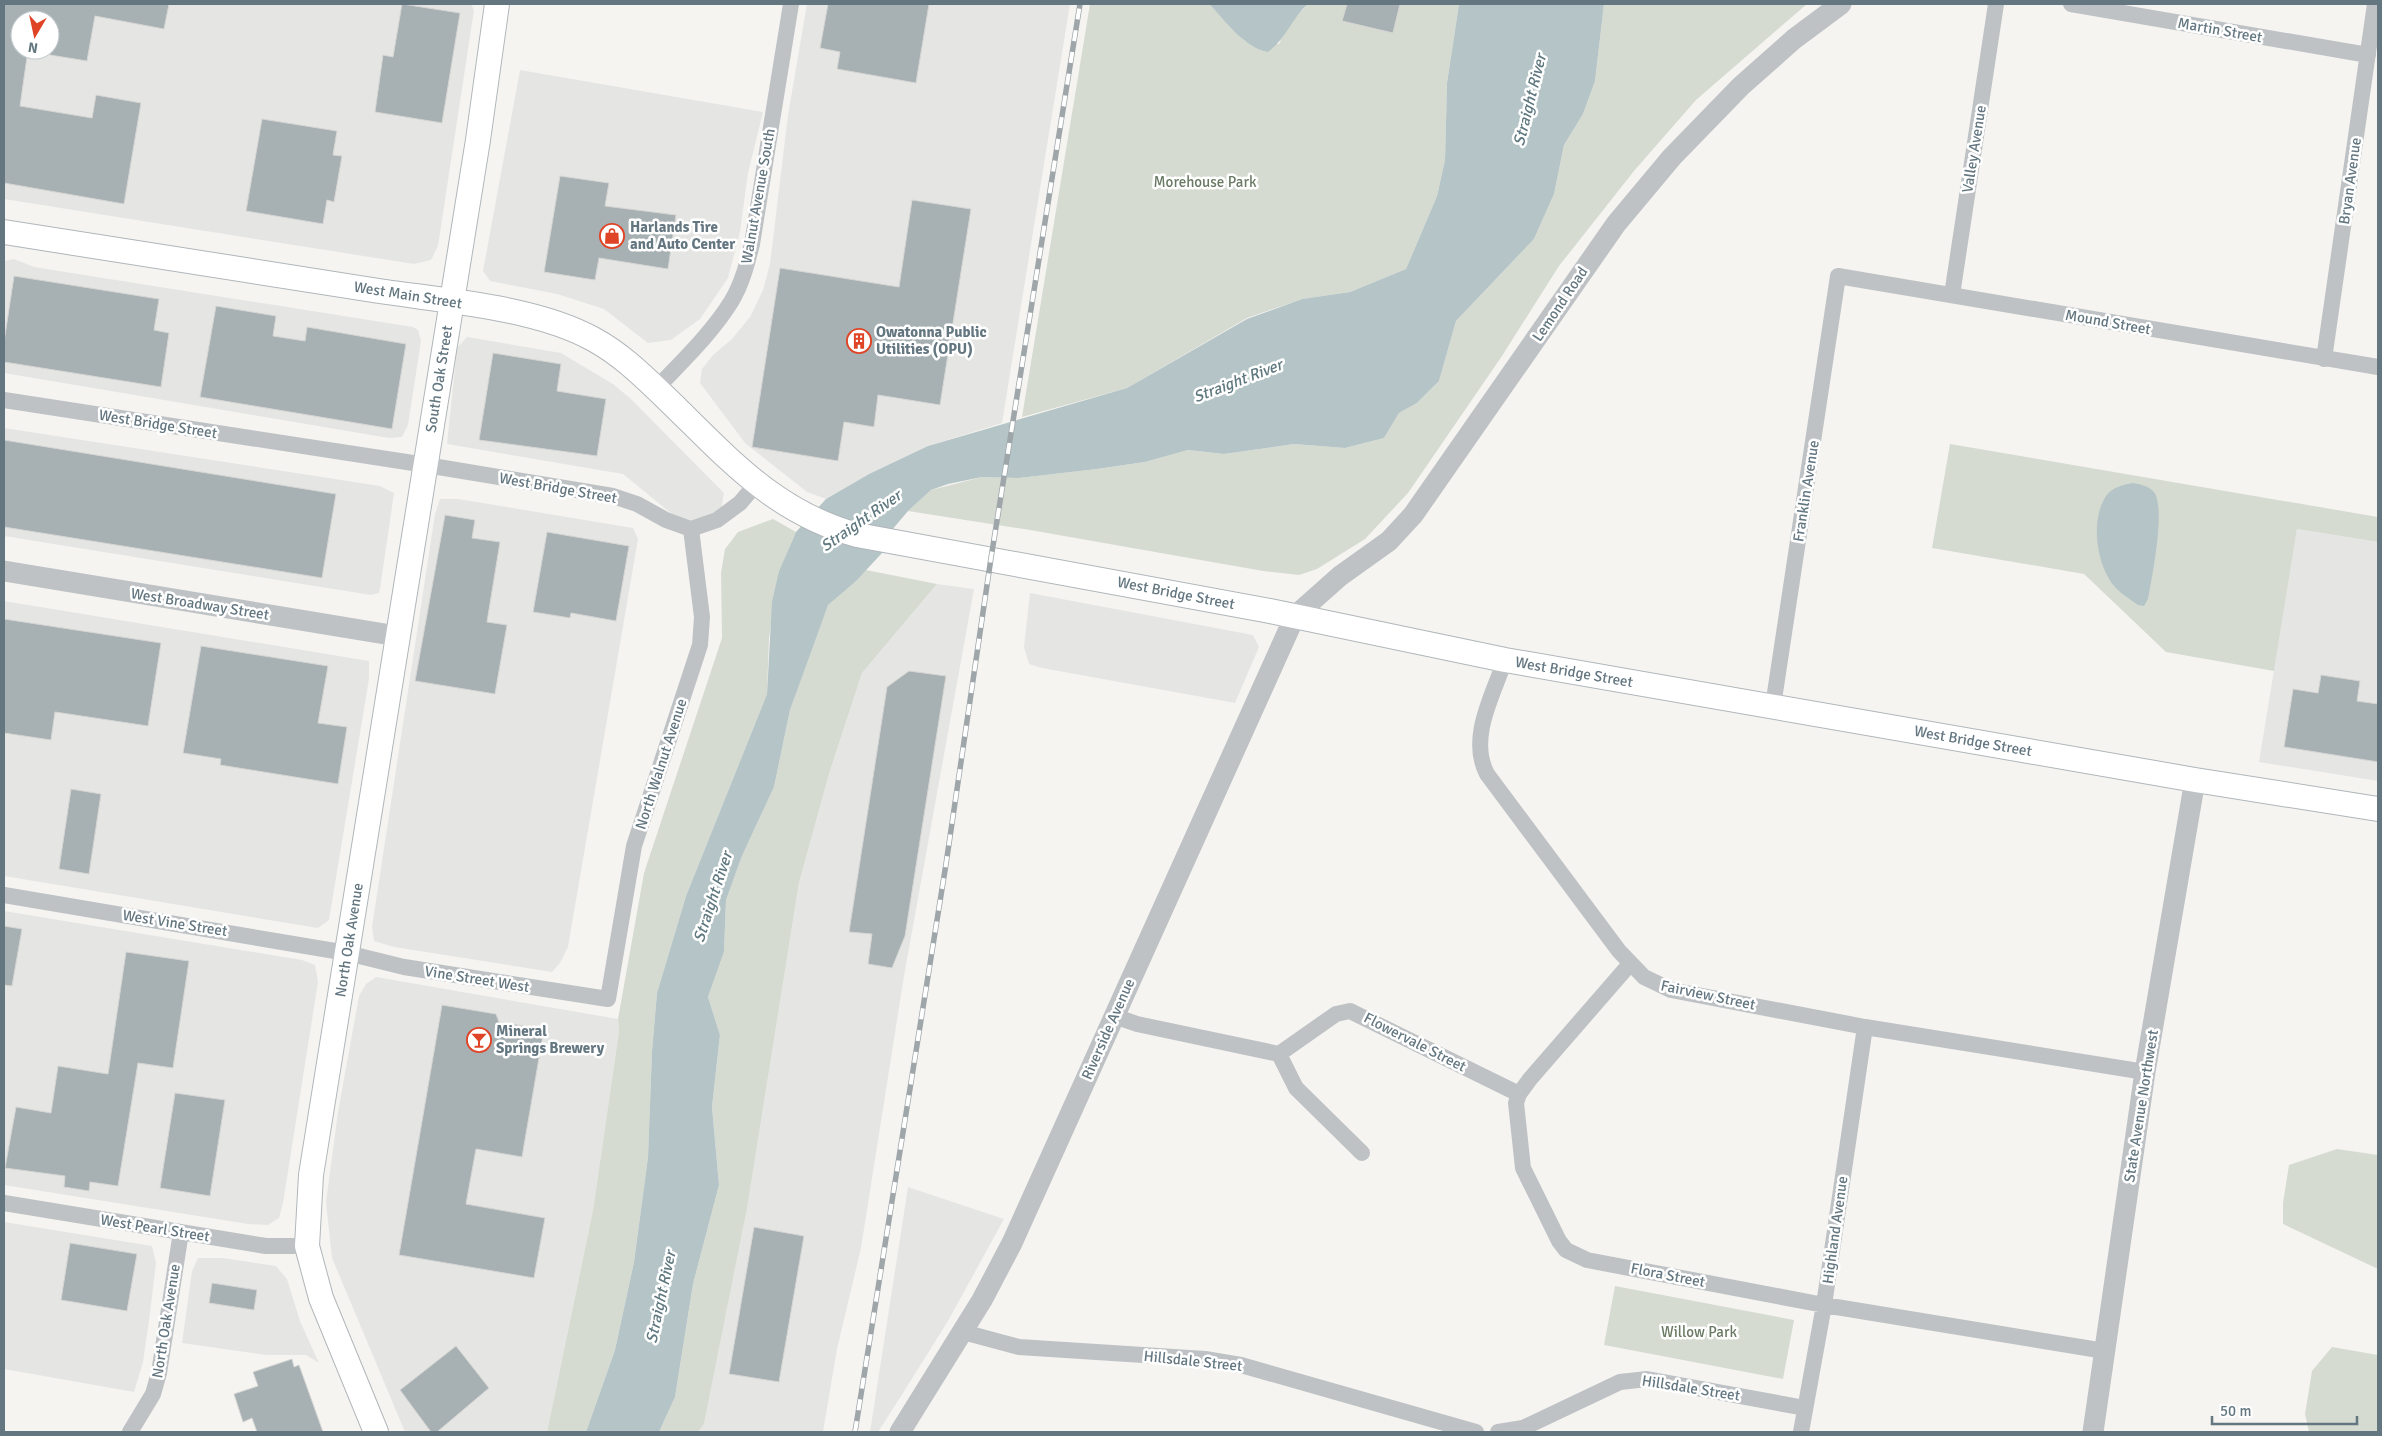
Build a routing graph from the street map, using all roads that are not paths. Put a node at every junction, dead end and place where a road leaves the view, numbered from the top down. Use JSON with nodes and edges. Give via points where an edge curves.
{"nodes":[{"id":1,"x":497,"y":4,"type":"edge"},
{"id":2,"x":791,"y":4,"type":"edge"},
{"id":3,"x":1841,"y":4,"type":"edge"},
{"id":4,"x":1996,"y":4,"type":"edge"},
{"id":5,"x":2071,"y":4,"type":"edge"},
{"id":6,"x":2375,"y":4,"type":"edge"},
{"id":7,"x":2368,"y":56,"type":"junction"},
{"id":8,"x":4,"y":232,"type":"edge"},
{"id":9,"x":1838,"y":276,"type":"joint"},
{"id":10,"x":1952,"y":295,"type":"junction"},
{"id":11,"x":451,"y":302,"type":"junction"},
{"id":12,"x":2324,"y":358,"type":"junction"},
{"id":13,"x":2378,"y":367,"type":"edge"},
{"id":14,"x":656,"y":389,"type":"junction"},
{"id":15,"x":4,"y":400,"type":"edge"},
{"id":16,"x":426,"y":465,"type":"junction"},
{"id":17,"x":756,"y":484,"type":"junction"},
{"id":18,"x":691,"y":529,"type":"junction"},
{"id":19,"x":4,"y":571,"type":"edge"},
{"id":20,"x":1295,"y":616,"type":"junction"},
{"id":21,"x":397,"y":636,"type":"junction"},
{"id":22,"x":1505,"y":660,"type":"junction"},
{"id":23,"x":1773,"y":706,"type":"junction"},
{"id":24,"x":2195,"y":780,"type":"junction"},
{"id":25,"x":2378,"y":809,"type":"edge"},
{"id":26,"x":4,"y":895,"type":"edge"},
{"id":27,"x":347,"y":953,"type":"junction"},
{"id":28,"x":1630,"y":965,"type":"junction"},
{"id":29,"x":608,"y":1000,"type":"joint"},
{"id":30,"x":1114,"y":1016,"type":"junction"},
{"id":31,"x":1865,"y":1027,"type":"junction"},
{"id":32,"x":1280,"y":1054,"type":"junction"},
{"id":33,"x":2146,"y":1072,"type":"junction"},
{"id":34,"x":1519,"y":1094,"type":"junction"},
{"id":35,"x":1362,"y":1153,"type":"dead end"},
{"id":36,"x":4,"y":1203,"type":"edge"},
{"id":37,"x":181,"y":1232,"type":"junction"},
{"id":38,"x":306,"y":1246,"type":"junction"},
{"id":39,"x":1824,"y":1305,"type":"junction"},
{"id":40,"x":963,"y":1332,"type":"junction"},
{"id":41,"x":2105,"y":1351,"type":"junction"},
{"id":42,"x":1805,"y":1408,"type":"junction"},
{"id":43,"x":130,"y":1432,"type":"edge"},
{"id":44,"x":376,"y":1432,"type":"edge"},
{"id":45,"x":900,"y":1432,"type":"edge"},
{"id":46,"x":1476,"y":1432,"type":"edge"},
{"id":47,"x":1504,"y":1432,"type":"edge"},
{"id":48,"x":1801,"y":1432,"type":"edge"},
{"id":49,"x":2093,"y":1432,"type":"edge"}],
"edges":[{"from":1,"to":11,"type":"main road","name":"South Oak Street"},
{"from":2,"to":14,"type":"street","name":"Walnut Avenue South","via":[[745,273],[716,325]]},
{"from":3,"to":20,"type":"street","name":"Lemond Road","via":[[1794,39],[1741,86],[1672,157],[1616,224],[1413,515],[1389,541],[1340,576]]},
{"from":4,"to":10,"type":"street","name":"Valley Avenue"},
{"from":5,"to":7,"type":"street","name":"Martin Street"},
{"from":6,"to":7,"type":"street","name":"Bryan Avenue"},
{"from":7,"to":12,"type":"street","name":"Bryan Avenue"},
{"from":8,"to":11,"type":"main road","name":"West Main Street"},
{"from":9,"to":10,"type":"street","name":"Mound Street"},
{"from":9,"to":23,"type":"street","name":"Franklin Avenue"},
{"from":10,"to":12,"type":"street","name":"Mound Street"},
{"from":11,"to":14,"type":"main road","name":"West Main Street","via":[[533,316],[564,325],[620,356]]},
{"from":11,"to":16,"type":"main road","name":"South Oak Street"},
{"from":12,"to":13,"type":"street","name":"Mound Street"},
{"from":14,"to":17,"type":"main road","name":"West Main Street"},
{"from":15,"to":16,"type":"street","name":"West Bridge Street"},
{"from":16,"to":18,"type":"street","name":"West Bridge Street","via":[[613,496]]},
{"from":16,"to":21,"type":"main road","name":"South Oak Street"},
{"from":17,"to":18,"type":"street","via":[[740,503],[717,520]]},
{"from":17,"to":20,"type":"main road","name":"West Bridge Street","via":[[784,504],[837,530]]},
{"from":18,"to":29,"type":"street","name":"North Walnut Avenue","via":[[702,617],[700,645],[634,846]]},
{"from":19,"to":21,"type":"street","name":"West Broadway Street"},
{"from":20,"to":22,"type":"main road","name":"West Bridge Street"},
{"from":20,"to":30,"type":"street","name":"Riverside Avenue"},
{"from":21,"to":27,"type":"main road","name":"North Oak Avenue"},
{"from":22,"to":23,"type":"main road","name":"West Bridge Street"},
{"from":22,"to":28,"type":"street","name":"Fairview Street","via":[[1480,732],[1480,762]]},
{"from":23,"to":24,"type":"main road","name":"West Bridge Street"},
{"from":24,"to":25,"type":"main road","name":"West Bridge Street"},
{"from":24,"to":33,"type":"street","name":"State Avenue Northwest"},
{"from":26,"to":27,"type":"street","name":"West Vine Street"},
{"from":27,"to":29,"type":"street","name":"Vine Street West","via":[[404,967]]},
{"from":27,"to":38,"type":"main road","name":"North Oak Avenue","via":[[311,1175]]},
{"from":28,"to":31,"type":"street","name":"Fairview Street","via":[[1644,977],[1671,990]]},
{"from":28,"to":34,"type":"street"},
{"from":30,"to":32,"type":"street","via":[[1137,1024]]},
{"from":30,"to":40,"type":"street","name":"Riverside Avenue","via":[[1012,1243]]},
{"from":31,"to":33,"type":"street","name":"Fairview Street"},
{"from":31,"to":39,"type":"street","name":"Highland Avenue"},
{"from":32,"to":34,"type":"street","name":"Flowervale Street","via":[[1336,1014],[1350,1012]]},
{"from":32,"to":35,"type":"street","via":[[1296,1088]]},
{"from":33,"to":41,"type":"street","name":"State Avenue Northwest"},
{"from":34,"to":39,"type":"street","name":"Flora Street","via":[[1515,1111],[1523,1168],[1566,1250],[1587,1260]]},
{"from":36,"to":37,"type":"street","name":"West Pearl Street"},
{"from":37,"to":38,"type":"street","name":"West Pearl Street","via":[[266,1246]]},
{"from":37,"to":43,"type":"street","name":"North Oak Avenue","via":[[159,1372],[150,1401]]},
{"from":38,"to":44,"type":"main road","via":[[321,1298]]},
{"from":39,"to":41,"type":"street","name":"Flora Street"},
{"from":39,"to":42,"type":"street","name":"Highland Avenue"},
{"from":40,"to":45,"type":"street","name":"Riverside Avenue"},
{"from":40,"to":46,"type":"street","name":"Hillsdale Street","via":[[1019,1347],[1205,1359],[1242,1365]]},
{"from":41,"to":49,"type":"street","name":"State Avenue Northwest"},
{"from":42,"to":47,"type":"street","name":"Hillsdale Street","via":[[1634,1379],[1620,1382],[1523,1428]]},
{"from":42,"to":48,"type":"street","name":"Highland Avenue"}]}
